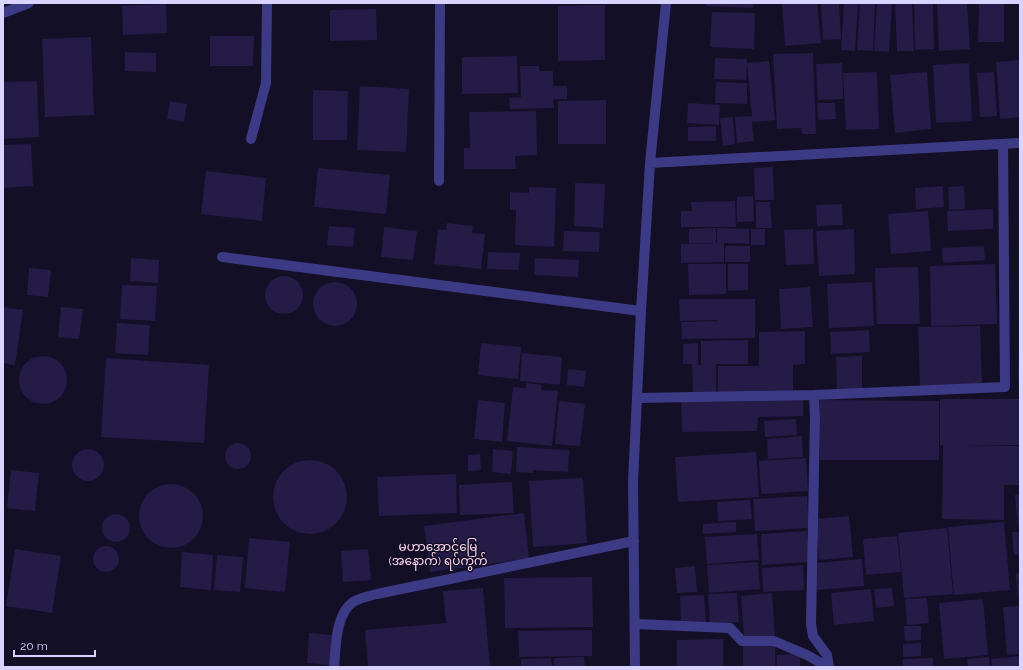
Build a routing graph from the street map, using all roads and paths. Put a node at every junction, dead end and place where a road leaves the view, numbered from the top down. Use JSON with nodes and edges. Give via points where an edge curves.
{"nodes":[{"id":1,"x":30,"y":3,"type":"edge"},
{"id":2,"x":267,"y":3,"type":"edge"},
{"id":3,"x":440,"y":3,"type":"edge"},
{"id":4,"x":666,"y":3,"type":"edge"},
{"id":5,"x":3,"y":13,"type":"edge"},
{"id":6,"x":251,"y":139,"type":"dead end"},
{"id":7,"x":1020,"y":143,"type":"edge"},
{"id":8,"x":1003,"y":144,"type":"junction"},
{"id":9,"x":650,"y":163,"type":"junction"},
{"id":10,"x":439,"y":181,"type":"dead end"},
{"id":11,"x":222,"y":257,"type":"dead end"},
{"id":12,"x":641,"y":311,"type":"junction"},
{"id":13,"x":814,"y":395,"type":"junction"},
{"id":14,"x":638,"y":398,"type":"junction"},
{"id":15,"x":634,"y":541,"type":"junction"},
{"id":16,"x":635,"y":624,"type":"junction"},
{"id":17,"x":334,"y":667,"type":"edge"},
{"id":18,"x":636,"y":667,"type":"edge"},
{"id":19,"x":829,"y":667,"type":"edge"}],
"edges":[{"from":1,"to":5,"type":"street"},
{"from":2,"to":6,"type":"street","via":[[266,83]]},
{"from":3,"to":10,"type":"street"},
{"from":4,"to":9,"type":"street"},
{"from":7,"to":8,"type":"street"},
{"from":8,"to":9,"type":"street"},
{"from":8,"to":13,"type":"street","via":[[1005,387]]},
{"from":9,"to":12,"type":"street"},
{"from":11,"to":12,"type":"street"},
{"from":12,"to":14,"type":"street"},
{"from":13,"to":14,"type":"street"},
{"from":13,"to":19,"type":"street","via":[[811,624],[812,636],[827,655]]},
{"from":14,"to":15,"type":"street"},
{"from":15,"to":16,"type":"street"},
{"from":15,"to":17,"type":"street","via":[[377,594],[354,601],[344,610],[336,638]]},
{"from":16,"to":18,"type":"street"},
{"from":16,"to":19,"type":"street","via":[[730,628],[742,641],[774,641]]}]}
